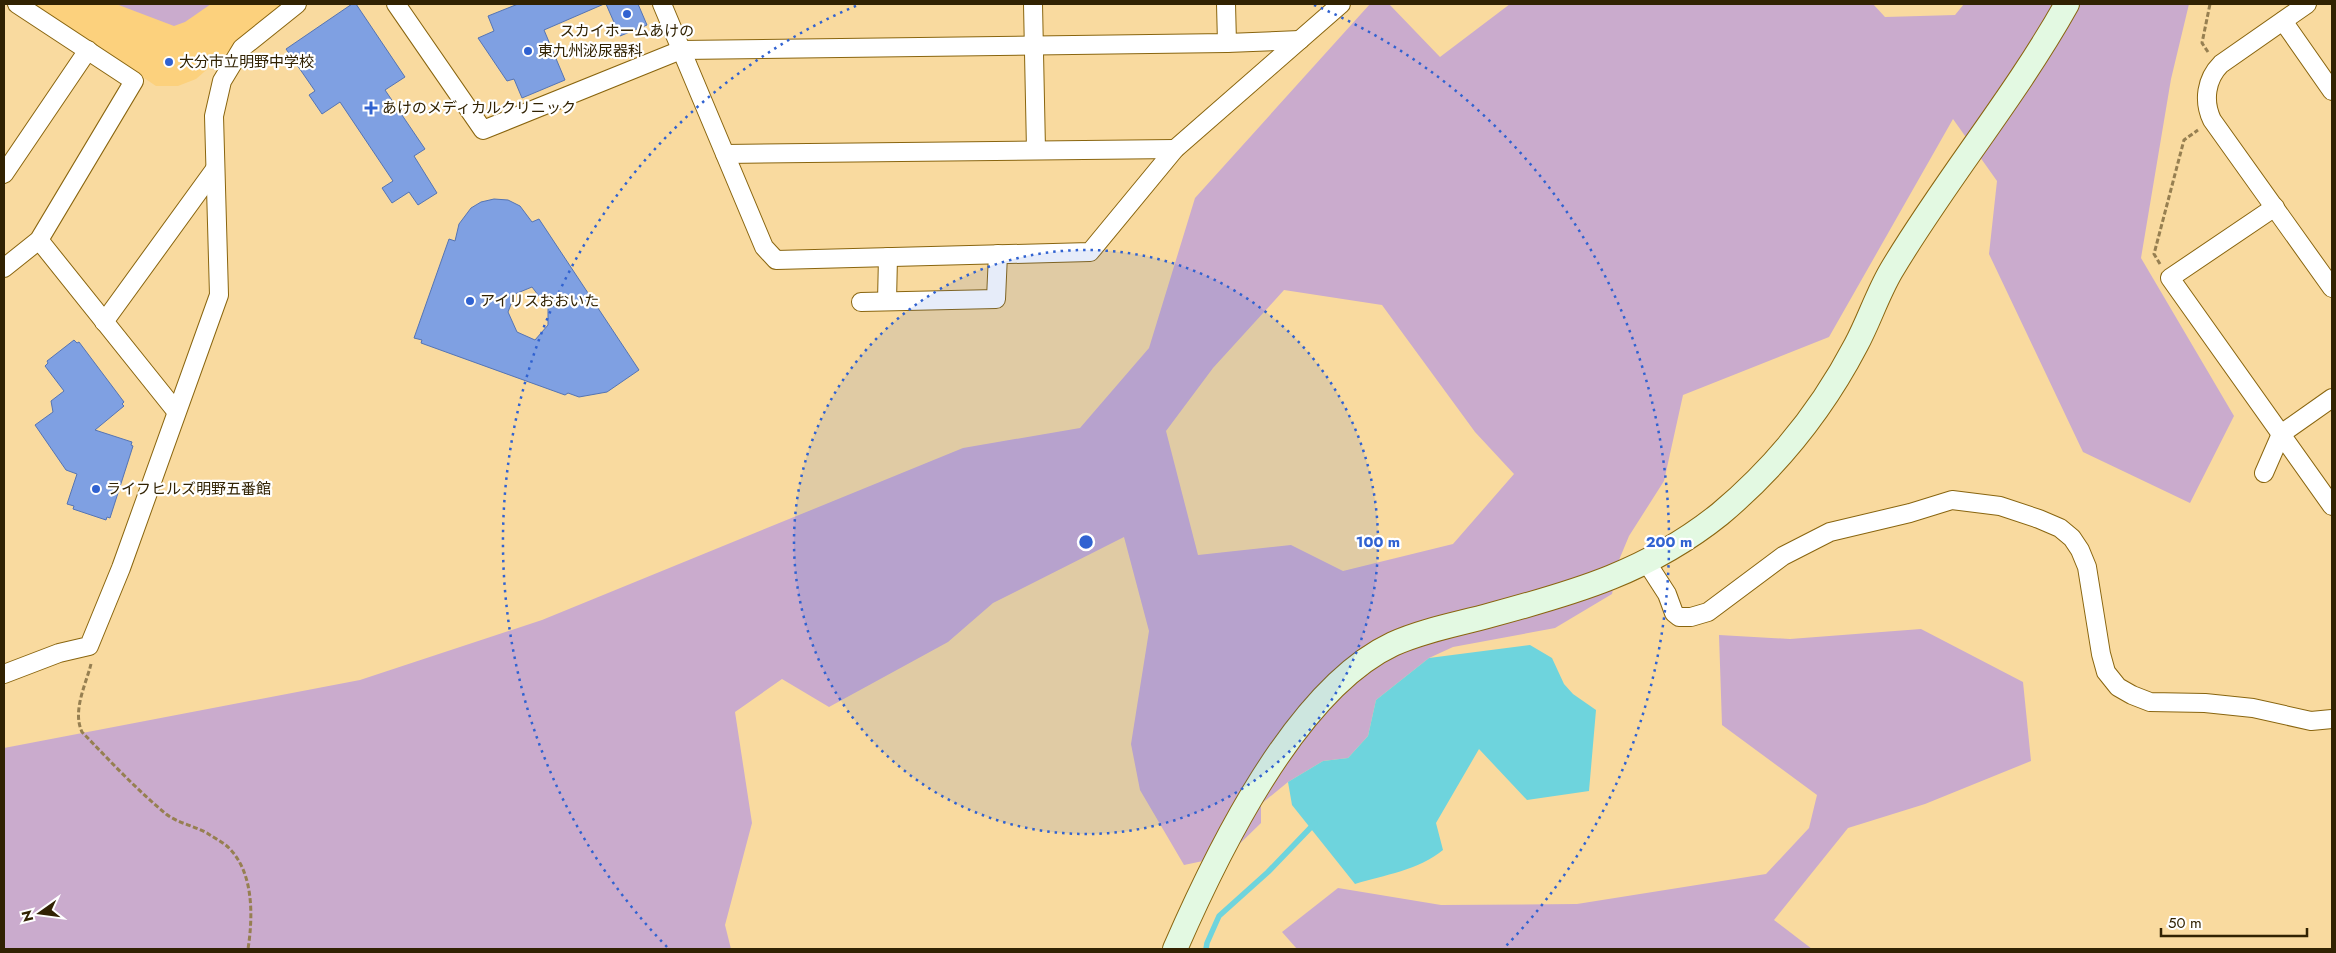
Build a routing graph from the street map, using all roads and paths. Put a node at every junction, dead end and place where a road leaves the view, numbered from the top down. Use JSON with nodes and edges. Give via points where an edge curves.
{"nodes":[{"id":1,"x":17,"y":4,"type":"edge"},
{"id":2,"x":297,"y":4,"type":"edge"},
{"id":3,"x":396,"y":4,"type":"edge"},
{"id":4,"x":662,"y":4,"type":"edge"},
{"id":5,"x":1033,"y":4,"type":"edge"},
{"id":6,"x":1226,"y":4,"type":"edge"},
{"id":7,"x":1341,"y":4,"type":"edge"},
{"id":8,"x":2067,"y":4,"type":"edge"},
{"id":9,"x":2210,"y":4,"type":"edge"},
{"id":10,"x":2307,"y":4,"type":"edge"},
{"id":11,"x":2283,"y":21,"type":"junction"},
{"id":12,"x":1300,"y":40,"type":"junction"},
{"id":13,"x":1227,"y":43,"type":"junction"},
{"id":14,"x":1034,"y":45,"type":"junction"},
{"id":15,"x":88,"y":50,"type":"junction"},
{"id":16,"x":681,"y":50,"type":"junction"},
{"id":17,"x":2218,"y":68,"type":"junction"},
{"id":18,"x":2332,"y":91,"type":"edge"},
{"id":19,"x":2212,"y":120,"type":"junction"},
{"id":20,"x":1175,"y":149,"type":"junction"},
{"id":21,"x":1036,"y":150,"type":"junction"},
{"id":22,"x":725,"y":154,"type":"junction"},
{"id":23,"x":215,"y":169,"type":"junction"},
{"id":24,"x":4,"y":174,"type":"edge"},
{"id":25,"x":2275,"y":207,"type":"junction"},
{"id":26,"x":40,"y":240,"type":"junction"},
{"id":27,"x":998,"y":254,"type":"junction"},
{"id":28,"x":888,"y":257,"type":"junction"},
{"id":29,"x":4,"y":268,"type":"edge"},
{"id":30,"x":2170,"y":278,"type":"junction"},
{"id":31,"x":2332,"y":288,"type":"edge"},
{"id":32,"x":887,"y":301,"type":"junction"},
{"id":33,"x":860,"y":302,"type":"dead end"},
{"id":34,"x":104,"y":322,"type":"junction"},
{"id":35,"x":2332,"y":398,"type":"edge"},
{"id":36,"x":176,"y":411,"type":"junction"},
{"id":37,"x":2281,"y":434,"type":"junction"},
{"id":38,"x":2264,"y":473,"type":"dead end"},
{"id":39,"x":2332,"y":506,"type":"edge"},
{"id":40,"x":1647,"y":563,"type":"junction"},
{"id":41,"x":89,"y":646,"type":"junction"},
{"id":42,"x":4,"y":674,"type":"edge"},
{"id":43,"x":2332,"y":719,"type":"edge"},
{"id":44,"x":248,"y":949,"type":"edge"},
{"id":45,"x":1175,"y":949,"type":"edge"}],
"edges":[{"from":1,"to":15,"type":"street"},
{"from":2,"to":23,"type":"street","via":[[242,48],[222,81],[214,116]]},
{"from":3,"to":16,"type":"street","via":[[483,130]]},
{"from":4,"to":16,"type":"street"},
{"from":5,"to":14,"type":"street"},
{"from":6,"to":13,"type":"street"},
{"from":7,"to":12,"type":"street"},
{"from":8,"to":40,"type":"street","via":[[1889,274],[1857,344],[1823,401],[1786,450],[1749,488],[1717,516]]},
{"from":9,"to":17,"type":"path","via":[[2202,43]]},
{"from":10,"to":11,"type":"street"},
{"from":11,"to":17,"type":"street"},
{"from":11,"to":18,"type":"street"},
{"from":12,"to":13,"type":"street"},
{"from":12,"to":20,"type":"street"},
{"from":13,"to":14,"type":"street"},
{"from":14,"to":16,"type":"street"},
{"from":14,"to":21,"type":"street"},
{"from":15,"to":24,"type":"street"},
{"from":15,"to":26,"type":"street","via":[[134,81]]},
{"from":16,"to":22,"type":"street"},
{"from":17,"to":19,"type":"street","via":[[2208,85]]},
{"from":19,"to":25,"type":"street"},
{"from":19,"to":30,"type":"path","via":[[2184,140],[2154,254]]},
{"from":20,"to":21,"type":"street"},
{"from":20,"to":27,"type":"street","via":[[1090,252]]},
{"from":21,"to":22,"type":"street"},
{"from":22,"to":28,"type":"street","via":[[764,247],[776,260]]},
{"from":23,"to":34,"type":"street"},
{"from":23,"to":36,"type":"street","via":[[219,295]]},
{"from":25,"to":30,"type":"street"},
{"from":25,"to":31,"type":"street"},
{"from":26,"to":29,"type":"street"},
{"from":26,"to":34,"type":"street"},
{"from":27,"to":28,"type":"street"},
{"from":27,"to":32,"type":"street","via":[[996,299]]},
{"from":28,"to":32,"type":"street"},
{"from":30,"to":37,"type":"street"},
{"from":32,"to":33,"type":"street"},
{"from":34,"to":36,"type":"street"},
{"from":35,"to":37,"type":"street"},
{"from":36,"to":41,"type":"street","via":[[121,568]]},
{"from":37,"to":38,"type":"street"},
{"from":37,"to":39,"type":"street"},
{"from":40,"to":43,"type":"street","via":[[1667,594],[1674,613],[1679,617],[1691,617],[1708,612],[1784,556],[1830,532],[1952,500],[2000,506],[2040,518],[2060,528],[2080,550],[2087,567],[2101,654],[2106,672],[2118,687],[2150,702],[2205,703],[2253,708],[2312,720]]},
{"from":40,"to":45,"type":"street","via":[[1574,593],[1421,634],[1393,645],[1340,679],[1286,744],[1262,782],[1206,881]]},
{"from":41,"to":42,"type":"street","via":[[59,653]]},
{"from":41,"to":44,"type":"path","via":[[92,656],[78,710],[82,732],[167,814],[212,836],[234,854],[248,890]]}]}
